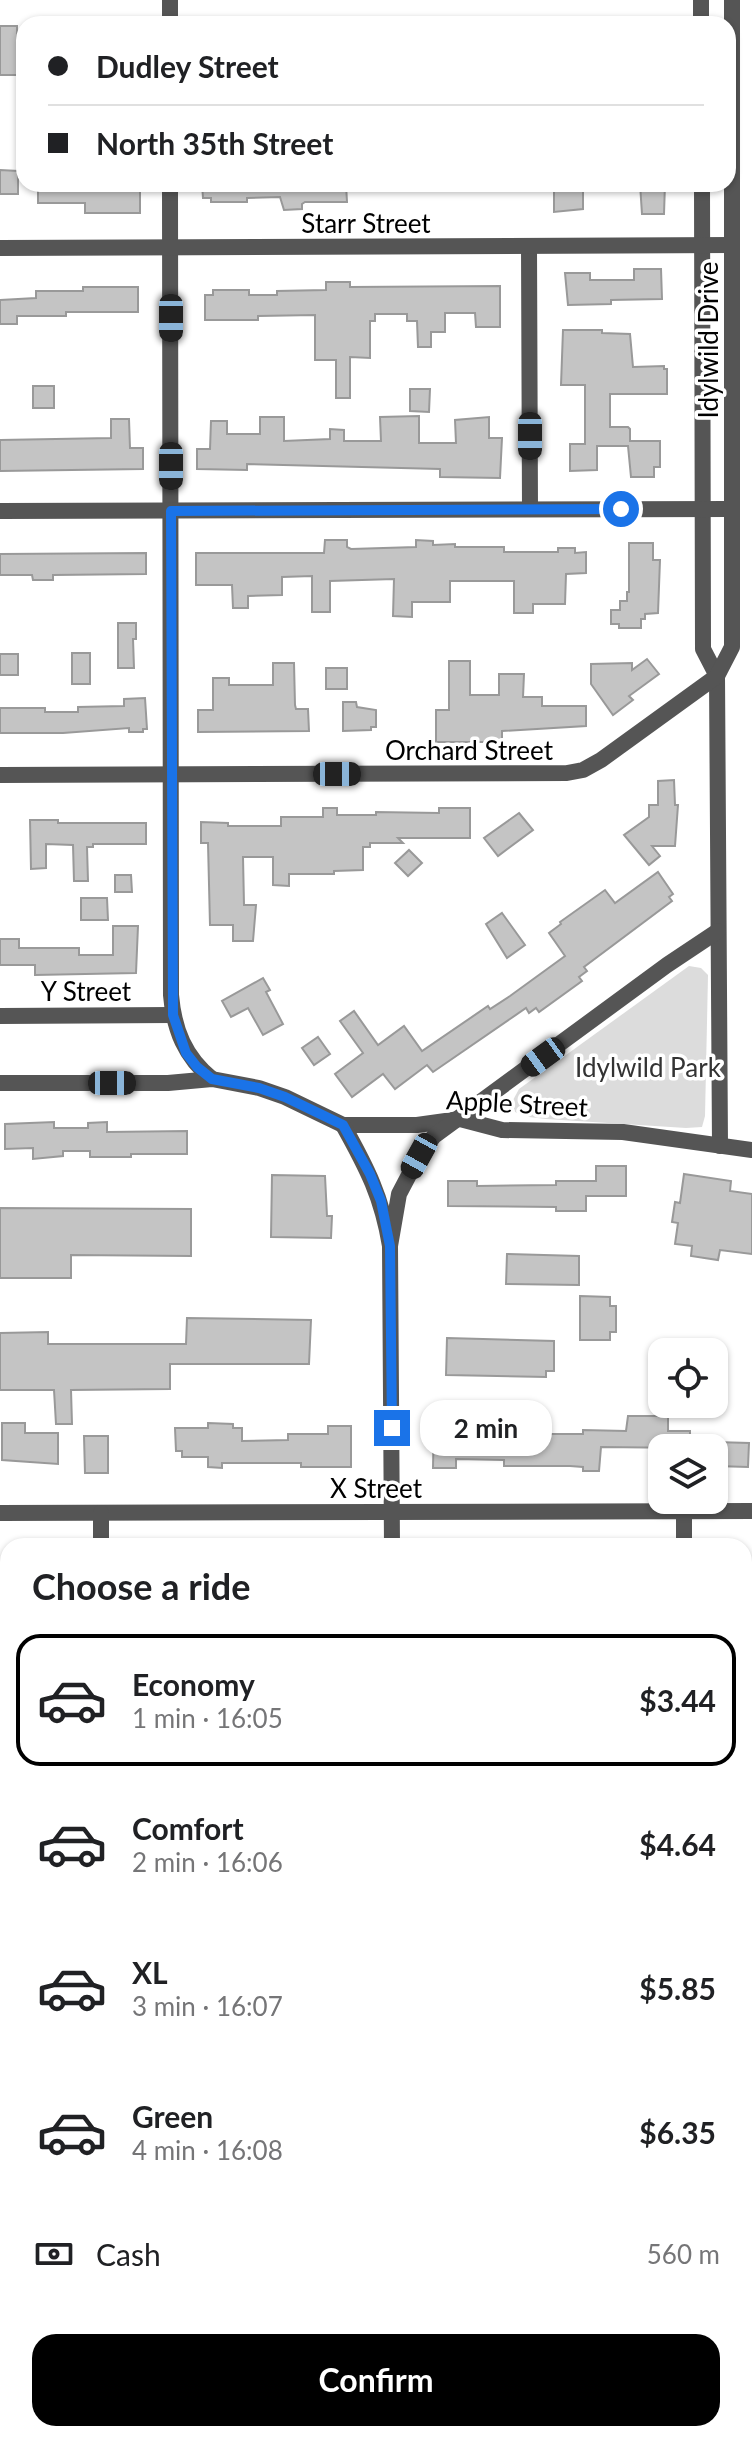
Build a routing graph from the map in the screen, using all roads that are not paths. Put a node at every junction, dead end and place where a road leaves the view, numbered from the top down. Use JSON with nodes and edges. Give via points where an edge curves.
{"nodes":[{"id":1,"x":170,"y":192,"type":"edge"},
{"id":2,"x":702,"y":192,"type":"edge"},
{"id":3,"x":732,"y":192,"type":"edge"},
{"id":4,"x":702,"y":245,"type":"junction"},
{"id":5,"x":732,"y":245,"type":"junction"},
{"id":6,"x":529,"y":246,"type":"junction"},
{"id":7,"x":170,"y":247,"type":"junction"},
{"id":8,"x":0,"y":248,"type":"edge"},
{"id":9,"x":530,"y":509,"type":"junction"},
{"id":10,"x":702,"y":509,"type":"junction"},
{"id":11,"x":732,"y":509,"type":"junction"},
{"id":12,"x":0,"y":511,"type":"edge"},
{"id":13,"x":171,"y":511,"type":"junction"},
{"id":14,"x":717,"y":676,"type":"junction"},
{"id":15,"x":0,"y":775,"type":"edge"},
{"id":16,"x":171,"y":775,"type":"junction"},
{"id":17,"x":718,"y":931,"type":"junction"},
{"id":18,"x":173,"y":1015,"type":"junction"},
{"id":19,"x":0,"y":1016,"type":"edge"},
{"id":20,"x":212,"y":1079,"type":"junction"},
{"id":21,"x":0,"y":1083,"type":"edge"},
{"id":22,"x":460,"y":1119,"type":"junction"},
{"id":23,"x":343,"y":1125,"type":"junction"},
{"id":24,"x":720,"y":1146,"type":"junction"},
{"id":25,"x":752,"y":1150,"type":"edge"},
{"id":26,"x":390,"y":1246,"type":"junction"},
{"id":27,"x":648,"y":1511,"type":"edge"},
{"id":28,"x":728,"y":1511,"type":"edge"},
{"id":29,"x":752,"y":1511,"type":"edge"},
{"id":30,"x":392,"y":1512,"type":"junction"},
{"id":31,"x":0,"y":1513,"type":"edge"},
{"id":32,"x":101,"y":1513,"type":"junction"},
{"id":33,"x":684,"y":1514,"type":"edge"},
{"id":34,"x":101,"y":1538,"type":"edge"},
{"id":35,"x":392,"y":1538,"type":"edge"},
{"id":36,"x":684,"y":1538,"type":"edge"}],
"edges":[{"from":1,"to":7,"type":"street"},
{"from":2,"to":4,"type":"street","name":"Idylwild Drive"},
{"from":3,"to":5,"type":"street","name":"Idylwild Drive"},
{"from":4,"to":5,"type":"street","name":"Starr Street"},
{"from":4,"to":6,"type":"street","name":"Starr Street"},
{"from":4,"to":10,"type":"street","name":"Idylwild Drive"},
{"from":5,"to":11,"type":"street","name":"Idylwild Drive"},
{"from":6,"to":7,"type":"street","name":"Starr Street"},
{"from":6,"to":9,"type":"street"},
{"from":7,"to":8,"type":"street","name":"Starr Street"},
{"from":7,"to":13,"type":"street"},
{"from":9,"to":10,"type":"street"},
{"from":9,"to":13,"type":"street"},
{"from":10,"to":11,"type":"street"},
{"from":10,"to":14,"type":"street","name":"Idylwild Drive","via":[[703,649]]},
{"from":11,"to":14,"type":"street","name":"Idylwild Drive","via":[[732,647]]},
{"from":12,"to":13,"type":"street"},
{"from":13,"to":16,"type":"street"},
{"from":14,"to":16,"type":"street","name":"Orchard Street","via":[[601,760],[567,773]]},
{"from":14,"to":17,"type":"street","name":"Idylwild Drive"},
{"from":15,"to":16,"type":"street","name":"Orchard Street"},
{"from":16,"to":18,"type":"street"},
{"from":17,"to":22,"type":"street"},
{"from":17,"to":24,"type":"street","name":"Idylwild Drive"},
{"from":18,"to":19,"type":"street","name":"Y Street"},
{"from":18,"to":20,"type":"street","via":[[186,1053]]},
{"from":20,"to":21,"type":"street","name":"Apple Street"},
{"from":20,"to":23,"type":"street","name":"Apple Street","via":[[285,1097]]},
{"from":22,"to":23,"type":"street","name":"Apple Street"},
{"from":22,"to":24,"type":"street","name":"Apple Street","via":[[502,1130],[623,1132]]},
{"from":22,"to":26,"type":"street","via":[[434,1136],[407,1178]]},
{"from":23,"to":26,"type":"street","via":[[377,1188]]},
{"from":24,"to":25,"type":"street","name":"Apple Street"},
{"from":26,"to":30,"type":"street"},
{"from":27,"to":30,"type":"street","name":"X Street"},
{"from":28,"to":29,"type":"street","name":"X Street"},
{"from":30,"to":32,"type":"street","name":"X Street"},
{"from":30,"to":35,"type":"street"},
{"from":31,"to":32,"type":"street","name":"X Street"},
{"from":32,"to":34,"type":"street"},
{"from":33,"to":36,"type":"street"}]}
